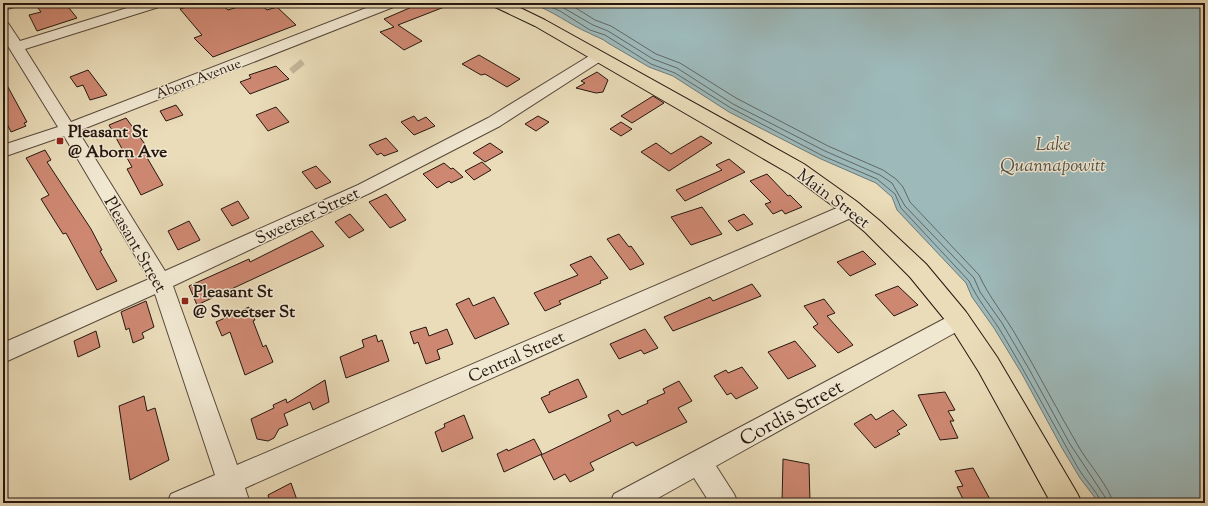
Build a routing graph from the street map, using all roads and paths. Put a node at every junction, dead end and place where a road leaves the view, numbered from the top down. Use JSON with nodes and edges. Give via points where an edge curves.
{"nodes":[{"id":1,"x":13,"y":3,"type":"edge"},
{"id":2,"x":157,"y":3,"type":"edge"},
{"id":3,"x":391,"y":3,"type":"edge"},
{"id":4,"x":498,"y":3,"type":"edge"},
{"id":5,"x":3,"y":6,"type":"edge"},
{"id":6,"x":3,"y":26,"type":"edge"},
{"id":7,"x":16,"y":47,"type":"junction"},
{"id":8,"x":599,"y":56,"type":"junction"},
{"id":9,"x":68,"y":129,"type":"junction"},
{"id":10,"x":3,"y":151,"type":"edge"},
{"id":11,"x":853,"y":209,"type":"junction"},
{"id":12,"x":161,"y":282,"type":"junction"},
{"id":13,"x":959,"y":320,"type":"junction"},
{"id":14,"x":3,"y":353,"type":"edge"},
{"id":15,"x":699,"y":462,"type":"junction"},
{"id":16,"x":233,"y":492,"type":"edge"},
{"id":17,"x":180,"y":503,"type":"edge"},
{"id":18,"x":623,"y":503,"type":"edge"},
{"id":19,"x":725,"y":503,"type":"edge"},
{"id":20,"x":1067,"y":503,"type":"edge"}],
"edges":[{"from":1,"to":5,"type":"street"},
{"from":2,"to":7,"type":"street"},
{"from":3,"to":9,"type":"street","name":"Aborn Avenue"},
{"from":4,"to":8,"type":"main road","name":"Main Street"},
{"from":6,"to":7,"type":"street","name":"Pleasant Street"},
{"from":7,"to":9,"type":"street","name":"Pleasant Street"},
{"from":8,"to":11,"type":"main road","name":"Main Street","via":[[797,169]]},
{"from":8,"to":12,"type":"street","name":"Sweetser Street","via":[[508,114],[446,147],[330,205]]},
{"from":9,"to":10,"type":"street","name":"Aborn Avenue"},
{"from":9,"to":12,"type":"street","name":"Pleasant Street"},
{"from":11,"to":13,"type":"main road","name":"Main Street","via":[[912,264]]},
{"from":11,"to":16,"type":"street","name":"Central Street"},
{"from":12,"to":14,"type":"street","name":"Sweetser Street"},
{"from":12,"to":16,"type":"street","name":"Pleasant Street"},
{"from":13,"to":15,"type":"street","name":"Cordis Street"},
{"from":13,"to":20,"type":"main road","name":"Main Street","via":[[995,376]]},
{"from":15,"to":18,"type":"street","name":"Cordis Street"},
{"from":15,"to":19,"type":"street"},
{"from":16,"to":17,"type":"street","name":"Central Street"}]}
